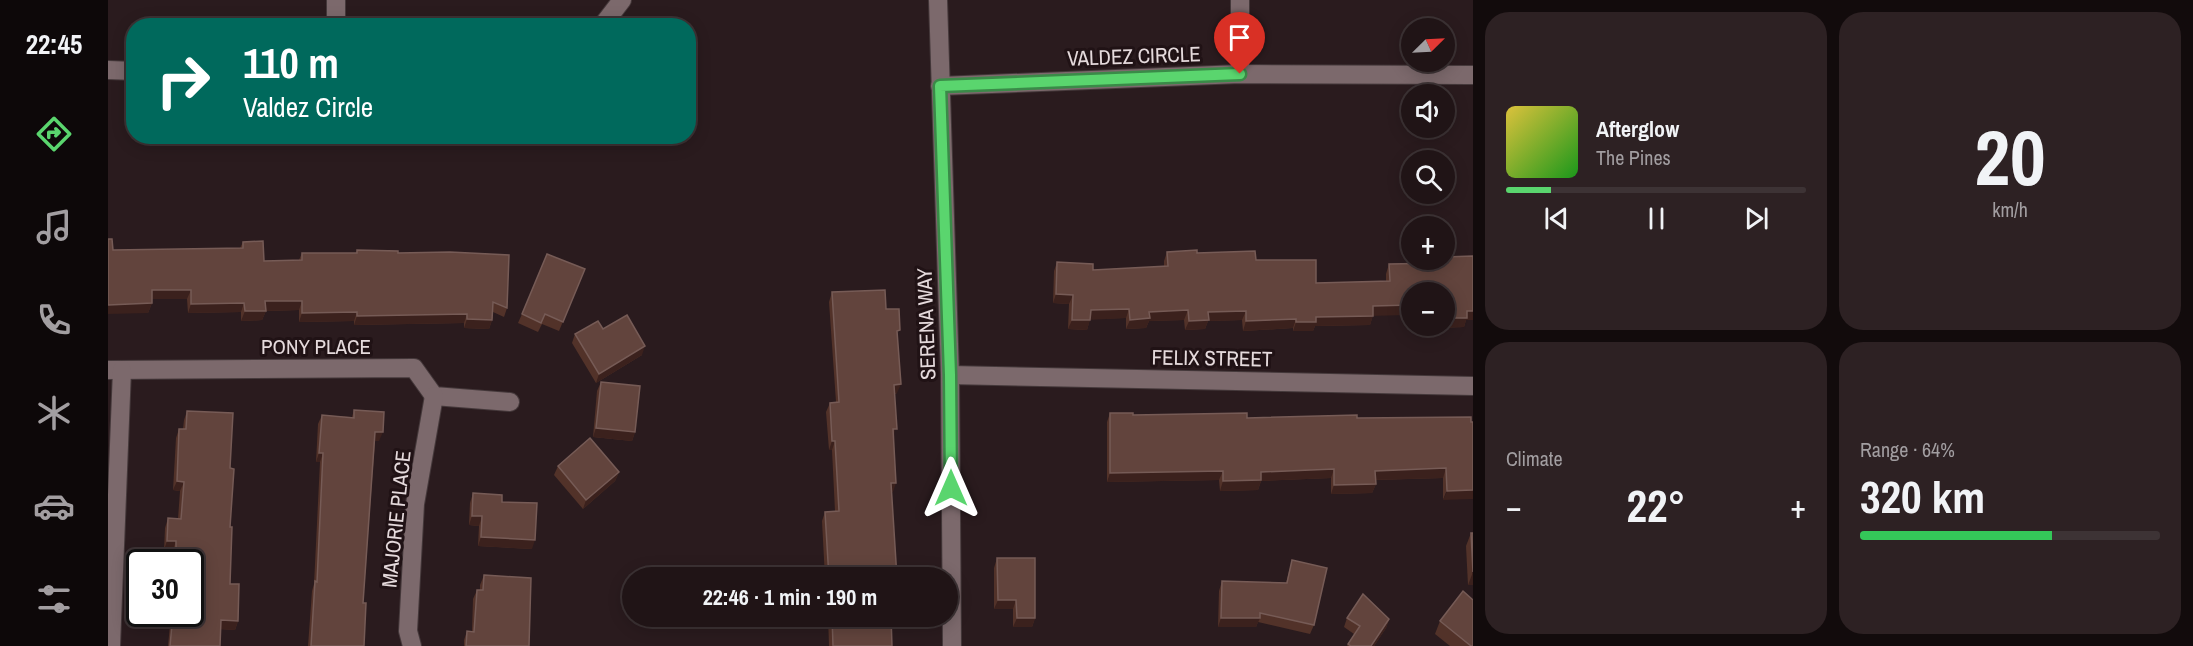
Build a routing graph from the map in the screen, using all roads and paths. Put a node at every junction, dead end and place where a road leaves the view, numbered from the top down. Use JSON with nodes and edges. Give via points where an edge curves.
{"nodes":[{"id":1,"x":336,"y":0,"type":"edge"},
{"id":2,"x":622,"y":0,"type":"edge"},
{"id":3,"x":938,"y":0,"type":"edge"},
{"id":4,"x":1239,"y":0,"type":"edge"},
{"id":5,"x":336,"y":18,"type":"edge"},
{"id":6,"x":608,"y":18,"type":"edge"},
{"id":7,"x":108,"y":70,"type":"edge"},
{"id":8,"x":126,"y":71,"type":"edge"},
{"id":9,"x":1240,"y":74,"type":"junction"},
{"id":10,"x":1473,"y":75,"type":"edge"},
{"id":11,"x":940,"y":86,"type":"junction"},
{"id":12,"x":115,"y":370,"type":"edge"},
{"id":13,"x":950,"y":375,"type":"junction"},
{"id":14,"x":1473,"y":386,"type":"edge"},
{"id":15,"x":434,"y":396,"type":"junction"},
{"id":16,"x":510,"y":402,"type":"dead end"},
{"id":17,"x":111,"y":646,"type":"edge"},
{"id":18,"x":412,"y":646,"type":"edge"},
{"id":19,"x":952,"y":646,"type":"edge"}],
"edges":[{"from":1,"to":5,"type":"street"},
{"from":2,"to":6,"type":"street"},
{"from":3,"to":11,"type":"street","name":"SERENA WAY"},
{"from":4,"to":9,"type":"street"},
{"from":7,"to":8,"type":"street"},
{"from":9,"to":10,"type":"street","name":"VALDEZ CIRCLE"},
{"from":9,"to":11,"type":"street","name":"VALDEZ CIRCLE"},
{"from":11,"to":13,"type":"street","name":"SERENA WAY"},
{"from":12,"to":15,"type":"street","name":"PONY PLACE","via":[[414,368]]},
{"from":12,"to":17,"type":"street"},
{"from":13,"to":14,"type":"street","name":"FELIX STREET"},
{"from":13,"to":19,"type":"street","name":"SERENA WAY"},
{"from":15,"to":16,"type":"street"},
{"from":15,"to":18,"type":"street","name":"MAJORIE PLACE","via":[[415,504],[408,631]]}]}
